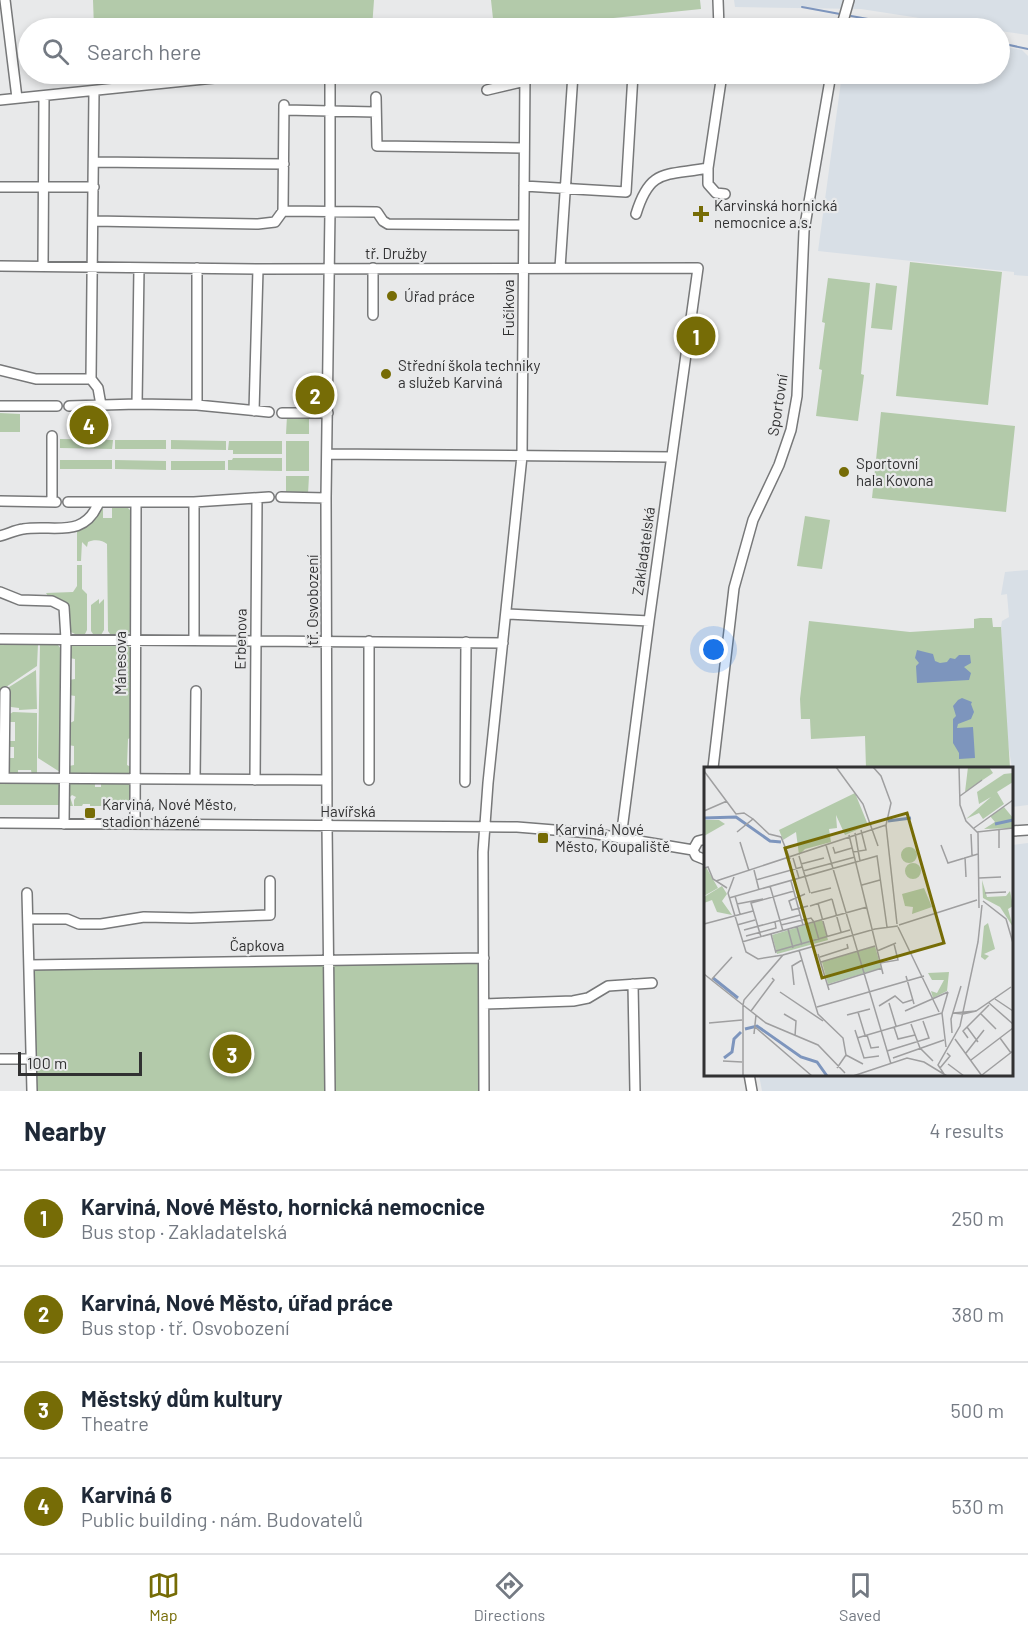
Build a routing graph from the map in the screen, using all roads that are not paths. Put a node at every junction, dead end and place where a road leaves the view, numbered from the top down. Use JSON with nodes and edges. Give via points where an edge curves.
{"nodes":[{"id":1,"x":5,"y":0,"type":"edge"},
{"id":2,"x":718,"y":0,"type":"edge"},
{"id":3,"x":849,"y":0,"type":"edge"},
{"id":4,"x":719,"y":18,"type":"edge"},
{"id":5,"x":844,"y":18,"type":"edge"},
{"id":6,"x":159,"y":84,"type":"edge"},
{"id":7,"x":330,"y":84,"type":"edge"},
{"id":8,"x":505,"y":84,"type":"edge"},
{"id":9,"x":525,"y":84,"type":"edge"},
{"id":10,"x":572,"y":84,"type":"edge"},
{"id":11,"x":632,"y":84,"type":"edge"},
{"id":12,"x":721,"y":84,"type":"edge"},
{"id":13,"x":829,"y":84,"type":"edge"},
{"id":14,"x":487,"y":90,"type":"dead end"},
{"id":15,"x":94,"y":91,"type":"junction"},
{"id":16,"x":44,"y":96,"type":"junction"},
{"id":17,"x":376,"y":97,"type":"dead end"},
{"id":18,"x":17,"y":98,"type":"junction"},
{"id":19,"x":0,"y":100,"type":"edge"},
{"id":20,"x":331,"y":110,"type":"junction"},
{"id":21,"x":376,"y":112,"type":"junction"},
{"id":22,"x":523,"y":148,"type":"junction"},
{"id":23,"x":94,"y":162,"type":"junction"},
{"id":24,"x":284,"y":164,"type":"junction"},
{"id":25,"x":708,"y":168,"type":"junction"},
{"id":26,"x":524,"y":186,"type":"junction"},
{"id":27,"x":0,"y":187,"type":"edge"},
{"id":28,"x":44,"y":187,"type":"junction"},
{"id":29,"x":94,"y":187,"type":"junction"},
{"id":30,"x":566,"y":190,"type":"junction"},
{"id":31,"x":724,"y":194,"type":"dead end"},
{"id":32,"x":283,"y":211,"type":"junction"},
{"id":33,"x":330,"y":211,"type":"junction"},
{"id":34,"x":636,"y":214,"type":"dead end"},
{"id":35,"x":94,"y":221,"type":"junction"},
{"id":36,"x":523,"y":225,"type":"junction"},
{"id":37,"x":0,"y":266,"type":"edge"},
{"id":38,"x":43,"y":266,"type":"junction"},
{"id":39,"x":329,"y":267,"type":"junction"},
{"id":40,"x":93,"y":268,"type":"junction"},
{"id":41,"x":138,"y":268,"type":"junction"},
{"id":42,"x":197,"y":268,"type":"junction"},
{"id":43,"x":373,"y":268,"type":"junction"},
{"id":44,"x":560,"y":268,"type":"junction"},
{"id":45,"x":698,"y":268,"type":"joint"},
{"id":46,"x":258,"y":269,"type":"junction"},
{"id":47,"x":523,"y":269,"type":"junction"},
{"id":48,"x":373,"y":315,"type":"dead end"},
{"id":49,"x":0,"y":370,"type":"edge"},
{"id":50,"x":91,"y":379,"type":"junction"},
{"id":51,"x":137,"y":404,"type":"junction"},
{"id":52,"x":101,"y":405,"type":"junction"},
{"id":53,"x":197,"y":405,"type":"junction"},
{"id":54,"x":0,"y":406,"type":"edge"},
{"id":55,"x":57,"y":406,"type":"dead end"},
{"id":56,"x":69,"y":406,"type":"dead end"},
{"id":57,"x":254,"y":411,"type":"junction"},
{"id":58,"x":269,"y":412,"type":"dead end"},
{"id":59,"x":282,"y":412,"type":"dead end"},
{"id":60,"x":328,"y":413,"type":"junction"},
{"id":61,"x":52,"y":436,"type":"dead end"},
{"id":62,"x":327,"y":454,"type":"junction"},
{"id":63,"x":522,"y":456,"type":"junction"},
{"id":64,"x":671,"y":457,"type":"junction"},
{"id":65,"x":269,"y":497,"type":"dead end"},
{"id":66,"x":281,"y":497,"type":"dead end"},
{"id":67,"x":326,"y":498,"type":"junction"},
{"id":68,"x":257,"y":499,"type":"junction"},
{"id":69,"x":0,"y":501,"type":"edge"},
{"id":70,"x":68,"y":502,"type":"dead end"},
{"id":71,"x":99,"y":502,"type":"junction"},
{"id":72,"x":136,"y":502,"type":"junction"},
{"id":73,"x":194,"y":502,"type":"junction"},
{"id":74,"x":0,"y":536,"type":"edge"},
{"id":75,"x":0,"y":592,"type":"edge"},
{"id":76,"x":507,"y":614,"type":"junction"},
{"id":77,"x":649,"y":621,"type":"junction"},
{"id":78,"x":0,"y":639,"type":"edge"},
{"id":79,"x":66,"y":639,"type":"junction"},
{"id":80,"x":135,"y":639,"type":"junction"},
{"id":81,"x":194,"y":639,"type":"junction"},
{"id":82,"x":255,"y":640,"type":"junction"},
{"id":83,"x":328,"y":640,"type":"junction"},
{"id":84,"x":369,"y":641,"type":"junction"},
{"id":85,"x":466,"y":642,"type":"junction"},
{"id":86,"x":503,"y":643,"type":"junction"},
{"id":87,"x":196,"y":691,"type":"dead end"},
{"id":88,"x":5,"y":692,"type":"dead end"},
{"id":89,"x":713,"y":767,"type":"edge"},
{"id":90,"x":2,"y":778,"type":"edge"},
{"id":91,"x":64,"y":778,"type":"junction"},
{"id":92,"x":135,"y":779,"type":"junction"},
{"id":93,"x":195,"y":779,"type":"junction"},
{"id":94,"x":255,"y":780,"type":"junction"},
{"id":95,"x":327,"y":780,"type":"junction"},
{"id":96,"x":369,"y":780,"type":"dead end"},
{"id":97,"x":465,"y":782,"type":"dead end"},
{"id":98,"x":0,"y":823,"type":"edge"},
{"id":99,"x":64,"y":824,"type":"junction"},
{"id":100,"x":135,"y":824,"type":"junction"},
{"id":101,"x":327,"y":825,"type":"junction"},
{"id":102,"x":485,"y":826,"type":"junction"},
{"id":103,"x":1028,"y":830,"type":"edge"},
{"id":104,"x":1013,"y":831,"type":"edge"},
{"id":105,"x":704,"y":836,"type":"edge"},
{"id":106,"x":621,"y":838,"type":"junction"},
{"id":107,"x":693,"y":850,"type":"junction"},
{"id":108,"x":704,"y":860,"type":"edge"},
{"id":109,"x":270,"y":881,"type":"dead end"},
{"id":110,"x":27,"y":893,"type":"dead end"},
{"id":111,"x":29,"y":919,"type":"junction"},
{"id":112,"x":484,"y":958,"type":"junction"},
{"id":113,"x":329,"y":960,"type":"junction"},
{"id":114,"x":30,"y":965,"type":"junction"},
{"id":115,"x":652,"y":983,"type":"dead end"},
{"id":116,"x":633,"y":984,"type":"junction"},
{"id":117,"x":484,"y":1004,"type":"junction"},
{"id":118,"x":0,"y":1059,"type":"edge"},
{"id":119,"x":32,"y":1059,"type":"junction"},
{"id":120,"x":749,"y":1076,"type":"edge"},
{"id":121,"x":32,"y":1091,"type":"edge"},
{"id":122,"x":330,"y":1091,"type":"edge"},
{"id":123,"x":484,"y":1091,"type":"edge"},
{"id":124,"x":635,"y":1091,"type":"edge"},
{"id":125,"x":752,"y":1091,"type":"edge"}],
"edges":[{"from":1,"to":18,"type":"street"},
{"from":2,"to":4,"type":"street"},
{"from":3,"to":5,"type":"street"},
{"from":6,"to":15,"type":"street"},
{"from":7,"to":20,"type":"street","name":"tř. Osvobození"},
{"from":8,"to":14,"type":"street"},
{"from":9,"to":22,"type":"street","name":"Fučíkova"},
{"from":10,"to":30,"type":"street"},
{"from":11,"to":30,"type":"street","via":[[626,192]]},
{"from":12,"to":25,"type":"street"},
{"from":13,"to":89,"type":"street","name":"Sportovní","via":[[804,231],[792,430],[753,520],[734,588]]},
{"from":15,"to":16,"type":"street"},
{"from":15,"to":23,"type":"street"},
{"from":16,"to":18,"type":"street"},
{"from":16,"to":28,"type":"street"},
{"from":17,"to":21,"type":"street"},
{"from":18,"to":19,"type":"street"},
{"from":20,"to":21,"type":"street"},
{"from":20,"to":24,"type":"street","via":[[284,108]]},
{"from":20,"to":33,"type":"street","name":"tř. Osvobození"},
{"from":21,"to":22,"type":"street","via":[[377,146]]},
{"from":22,"to":26,"type":"street","name":"Fučíkova"},
{"from":23,"to":24,"type":"street"},
{"from":23,"to":29,"type":"street"},
{"from":24,"to":32,"type":"street"},
{"from":25,"to":31,"type":"street","via":[[708,184],[716,193]]},
{"from":25,"to":34,"type":"street","via":[[651,181]]},
{"from":26,"to":30,"type":"street"},
{"from":26,"to":36,"type":"street","name":"Fučíkova"},
{"from":27,"to":28,"type":"street"},
{"from":28,"to":29,"type":"street"},
{"from":28,"to":38,"type":"street"},
{"from":29,"to":35,"type":"street"},
{"from":30,"to":44,"type":"street"},
{"from":32,"to":33,"type":"street"},
{"from":32,"to":35,"type":"street","via":[[275,222],[258,224]]},
{"from":33,"to":36,"type":"street","name":"tř. Družby","via":[[377,212],[388,224]]},
{"from":33,"to":39,"type":"street","name":"tř. Osvobození"},
{"from":35,"to":40,"type":"street"},
{"from":36,"to":47,"type":"street","name":"Fučíkova"},
{"from":37,"to":38,"type":"street","name":"tř. Družby"},
{"from":38,"to":40,"type":"street","name":"tř. Družby"},
{"from":39,"to":43,"type":"street","name":"tř. Družby"},
{"from":39,"to":46,"type":"street","name":"tř. Družby"},
{"from":39,"to":60,"type":"street","name":"tř. Osvobození"},
{"from":40,"to":41,"type":"street","name":"tř. Družby"},
{"from":40,"to":50,"type":"street"},
{"from":41,"to":42,"type":"street","name":"tř. Družby"},
{"from":41,"to":51,"type":"street"},
{"from":42,"to":46,"type":"street","name":"tř. Družby"},
{"from":42,"to":53,"type":"street"},
{"from":43,"to":47,"type":"street","name":"tř. Družby"},
{"from":43,"to":48,"type":"street"},
{"from":44,"to":45,"type":"street","name":"tř. Družby"},
{"from":44,"to":47,"type":"street","name":"tř. Družby"},
{"from":45,"to":64,"type":"street","name":"Zakladatelská"},
{"from":46,"to":57,"type":"street"},
{"from":47,"to":63,"type":"street","name":"Fučíkova"},
{"from":49,"to":50,"type":"street","via":[[36,379]]},
{"from":50,"to":52,"type":"street","via":[[98,388]]},
{"from":51,"to":52,"type":"street"},
{"from":51,"to":53,"type":"street"},
{"from":52,"to":56,"type":"street"},
{"from":53,"to":57,"type":"street"},
{"from":54,"to":55,"type":"street"},
{"from":57,"to":58,"type":"street"},
{"from":59,"to":60,"type":"street"},
{"from":60,"to":62,"type":"street","name":"tř. Osvobození"},
{"from":61,"to":69,"type":"street","via":[[54,502]]},
{"from":62,"to":63,"type":"street"},
{"from":62,"to":67,"type":"street","name":"tř. Osvobození"},
{"from":63,"to":64,"type":"street"},
{"from":63,"to":76,"type":"street","name":"Fučíkova"},
{"from":64,"to":77,"type":"street","name":"Zakladatelská"},
{"from":65,"to":68,"type":"street"},
{"from":66,"to":67,"type":"street"},
{"from":67,"to":83,"type":"street","name":"tř. Osvobození"},
{"from":68,"to":73,"type":"street"},
{"from":68,"to":82,"type":"street","name":"Erbenova"},
{"from":70,"to":71,"type":"street"},
{"from":71,"to":72,"type":"street"},
{"from":71,"to":74,"type":"street","via":[[85,523],[71,528],[22,529]]},
{"from":72,"to":73,"type":"street"},
{"from":72,"to":80,"type":"street","name":"Mánesova"},
{"from":73,"to":81,"type":"street"},
{"from":75,"to":79,"type":"street","via":[[20,600],[59,603],[64,607]]},
{"from":76,"to":77,"type":"street"},
{"from":76,"to":86,"type":"street","name":"Fučíkova"},
{"from":77,"to":106,"type":"street","name":"Zakladatelská"},
{"from":78,"to":79,"type":"street"},
{"from":79,"to":80,"type":"street"},
{"from":79,"to":91,"type":"street"},
{"from":80,"to":81,"type":"street"},
{"from":80,"to":92,"type":"street","name":"Mánesova"},
{"from":81,"to":82,"type":"street"},
{"from":82,"to":83,"type":"street"},
{"from":82,"to":94,"type":"street","name":"Erbenova"},
{"from":83,"to":84,"type":"street"},
{"from":83,"to":95,"type":"street","name":"tř. Osvobození"},
{"from":84,"to":85,"type":"street"},
{"from":84,"to":96,"type":"street"},
{"from":85,"to":86,"type":"street"},
{"from":85,"to":97,"type":"street"},
{"from":86,"to":102,"type":"street","name":"Fučíkova"},
{"from":87,"to":93,"type":"street"},
{"from":88,"to":90,"type":"street"},
{"from":90,"to":91,"type":"street"},
{"from":91,"to":92,"type":"street"},
{"from":91,"to":99,"type":"street"},
{"from":92,"to":93,"type":"street"},
{"from":92,"to":100,"type":"street","name":"Mánesova"},
{"from":93,"to":94,"type":"street"},
{"from":94,"to":95,"type":"street"},
{"from":95,"to":101,"type":"street","name":"tř. Osvobození"},
{"from":98,"to":99,"type":"street","name":"Havířská"},
{"from":99,"to":100,"type":"street","name":"Havířská"},
{"from":100,"to":101,"type":"street","name":"Havířská"},
{"from":101,"to":102,"type":"street","name":"Havířská"},
{"from":101,"to":113,"type":"street","name":"tř. Osvobození"},
{"from":102,"to":106,"type":"street","name":"Havířská","via":[[556,829]]},
{"from":102,"to":112,"type":"street","name":"Fučíkova"},
{"from":103,"to":104,"type":"street"},
{"from":105,"to":107,"type":"street"},
{"from":106,"to":107,"type":"street","name":"Havířská"},
{"from":107,"to":108,"type":"street"},
{"from":109,"to":111,"type":"street","name":"Čapkova","via":[[270,915],[144,917],[100,924]]},
{"from":110,"to":111,"type":"street"},
{"from":111,"to":114,"type":"street"},
{"from":112,"to":113,"type":"street","name":"Čapkova"},
{"from":112,"to":117,"type":"street","name":"Fučíkova"},
{"from":113,"to":114,"type":"street","name":"Čapkova"},
{"from":113,"to":122,"type":"street","name":"tř. Osvobození"},
{"from":114,"to":119,"type":"street"},
{"from":115,"to":116,"type":"street"},
{"from":116,"to":117,"type":"street","via":[[608,986],[588,998],[573,1001]]},
{"from":116,"to":124,"type":"street"},
{"from":117,"to":123,"type":"street","name":"Fučíkova"},
{"from":118,"to":119,"type":"street"},
{"from":119,"to":121,"type":"street"},
{"from":120,"to":125,"type":"street"}]}
